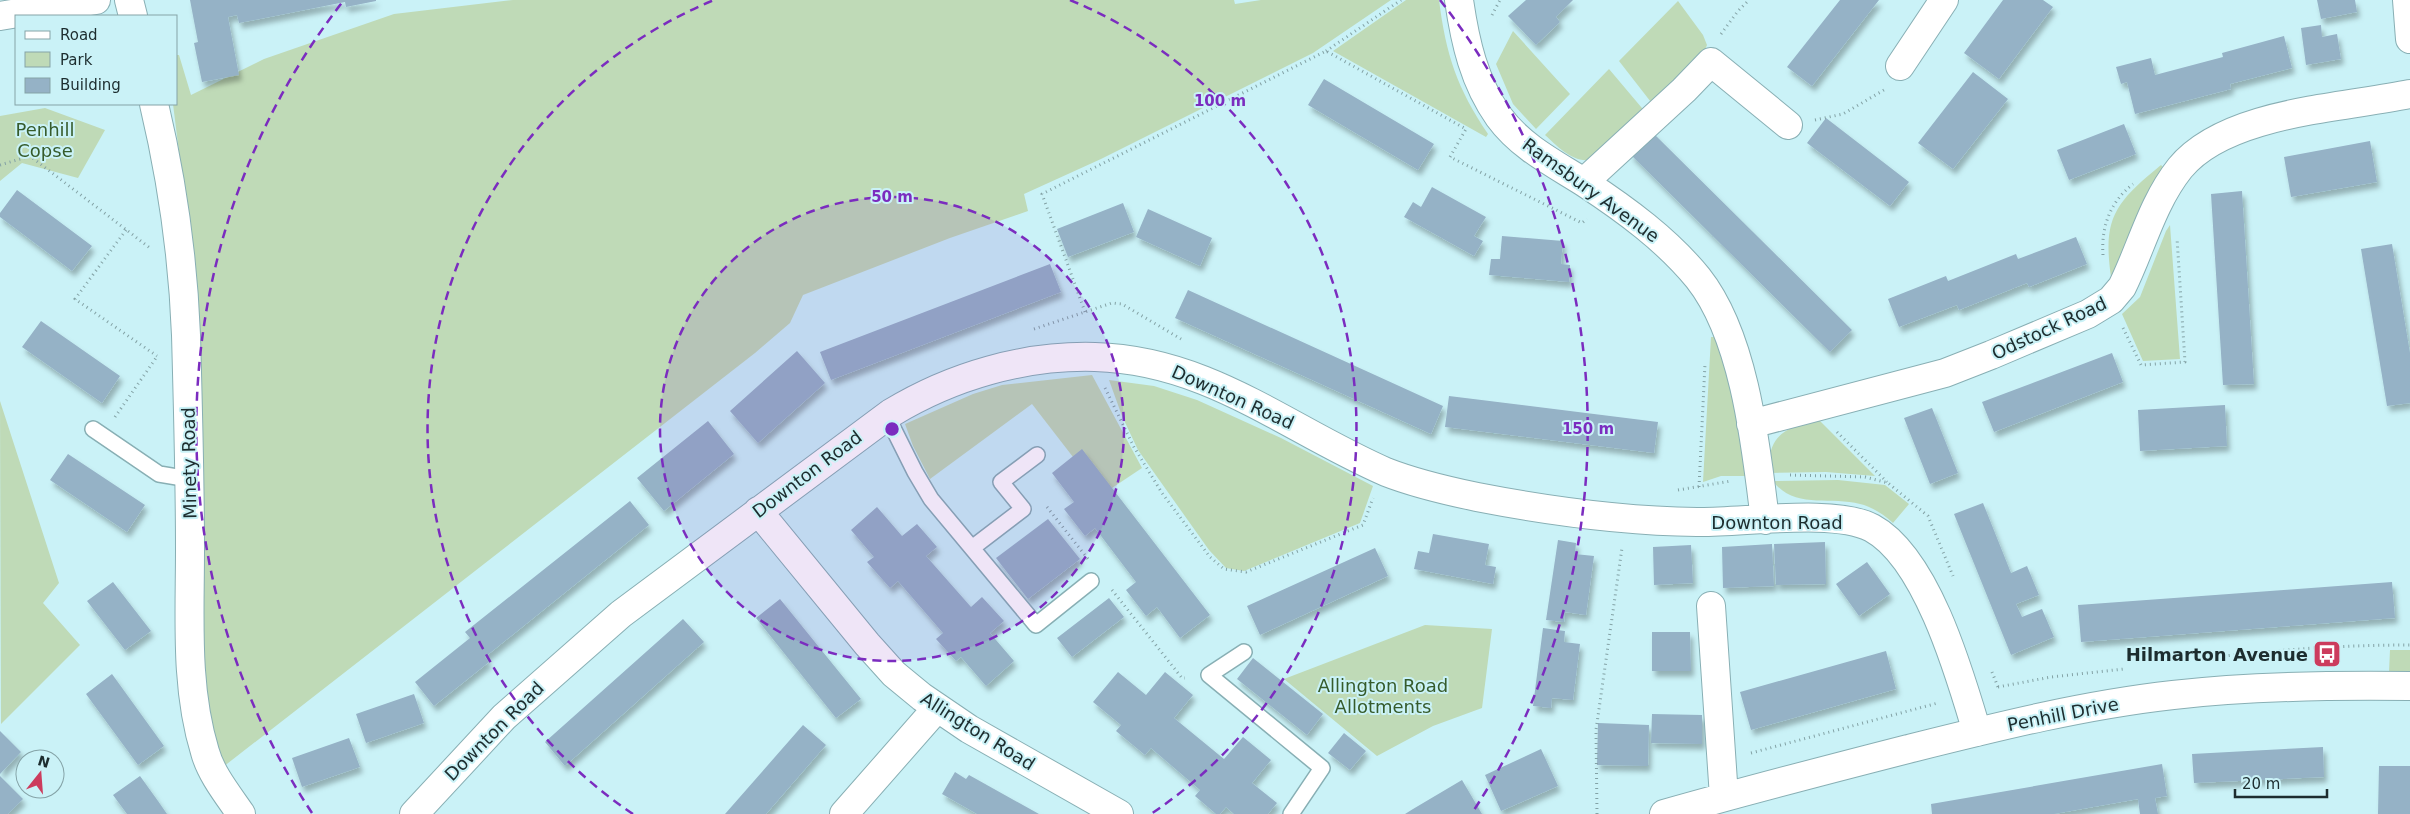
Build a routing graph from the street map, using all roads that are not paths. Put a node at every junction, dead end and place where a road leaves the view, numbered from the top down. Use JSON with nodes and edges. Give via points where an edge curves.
{"nodes":[{"id":1,"x":96,"y":0,"type":"edge"},
{"id":2,"x":129,"y":0,"type":"edge"},
{"id":3,"x":1459,"y":0,"type":"edge"},
{"id":4,"x":1944,"y":0,"type":"edge"},
{"id":5,"x":2407,"y":0,"type":"edge"},
{"id":6,"x":133,"y":15,"type":"edge"},
{"id":7,"x":0,"y":16,"type":"edge"},
{"id":8,"x":2410,"y":40,"type":"edge"},
{"id":9,"x":1900,"y":66,"type":"road end"},
{"id":10,"x":2410,"y":94,"type":"edge"},
{"id":11,"x":154,"y":105,"type":"edge"},
{"id":12,"x":1788,"y":125,"type":"road end"},
{"id":13,"x":1584,"y":182,"type":"junction"},
{"id":14,"x":887,"y":416,"type":"junction"},
{"id":15,"x":1752,"y":424,"type":"junction"},
{"id":16,"x":98,"y":432,"type":"road end"},
{"id":17,"x":1037,"y":455,"type":"dead end"},
{"id":18,"x":189,"y":479,"type":"junction"},
{"id":19,"x":758,"y":511,"type":"junction"},
{"id":20,"x":1765,"y":520,"type":"junction"},
{"id":21,"x":972,"y":548,"type":"junction"},
{"id":22,"x":1091,"y":581,"type":"dead end"},
{"id":23,"x":1711,"y":606,"type":"dead end"},
{"id":24,"x":1244,"y":652,"type":"dead end"},
{"id":25,"x":2410,"y":686,"type":"edge"},
{"id":26,"x":937,"y":708,"type":"junction"},
{"id":27,"x":1977,"y":732,"type":"junction"},
{"id":28,"x":1710,"y":805,"type":"edge"},
{"id":29,"x":241,"y":814,"type":"edge"},
{"id":30,"x":414,"y":814,"type":"edge"},
{"id":31,"x":844,"y":814,"type":"edge"},
{"id":32,"x":1119,"y":814,"type":"edge"},
{"id":33,"x":1291,"y":814,"type":"edge"},
{"id":34,"x":1664,"y":814,"type":"edge"}],
"edges":[{"from":1,"to":7,"type":"street"},
{"from":2,"to":6,"type":"street"},
{"from":3,"to":13,"type":"street","name":"Ramsbury Avenue","via":[[1471,61],[1499,116],[1519,139]]},
{"from":4,"to":9,"type":"street"},
{"from":5,"to":8,"type":"street"},
{"from":10,"to":15,"type":"street","name":"Odstock Road","via":[[2274,119],[2221,137],[2179,169],[2161,199],[2122,288],[2111,300],[2088,314],[1945,373]]},
{"from":11,"to":18,"type":"street","name":"Minety Road","via":[[174,200],[182,273]]},
{"from":12,"to":13,"type":"street","via":[[1711,62]]},
{"from":13,"to":15,"type":"street","name":"Ramsbury Avenue","via":[[1670,247],[1699,280],[1716,309],[1733,351]]},
{"from":14,"to":19,"type":"street","name":"Downton Road"},
{"from":14,"to":20,"type":"street","name":"Downton Road","via":[[917,397],[994,368],[1094,356],[1143,361],[1178,369],[1235,393],[1382,470],[1474,496],[1626,518],[1698,522]]},
{"from":14,"to":21,"type":"lane","via":[[931,499]]},
{"from":15,"to":20,"type":"street","name":"Ramsbury Avenue"},
{"from":16,"to":18,"type":"lane","via":[[159,474]]},
{"from":17,"to":21,"type":"lane","via":[[1001,482],[1023,509]]},
{"from":18,"to":29,"type":"street","name":"Minety Road","via":[[191,675],[195,714],[206,755],[221,786]]},
{"from":19,"to":26,"type":"street","name":"Allington Road","via":[[894,674]]},
{"from":19,"to":30,"type":"street","name":"Downton Road","via":[[621,614],[541,683],[504,717]]},
{"from":20,"to":27,"type":"street","name":"Downton Road","via":[[1847,520],[1871,528],[1892,543],[1911,566],[1947,640]]},
{"from":21,"to":22,"type":"lane","via":[[1036,625]]},
{"from":23,"to":28,"type":"street","via":[[1721,762]]},
{"from":24,"to":33,"type":"lane","via":[[1209,675],[1322,768]]},
{"from":25,"to":27,"type":"street","name":"Penhill Drive","via":[[2296,687],[2172,695],[2072,710]]},
{"from":26,"to":31,"type":"street"},
{"from":26,"to":32,"type":"street","name":"Allington Road"},
{"from":27,"to":28,"type":"street","name":"Penhill Drive"},
{"from":28,"to":34,"type":"street","name":"Penhill Drive"}]}
